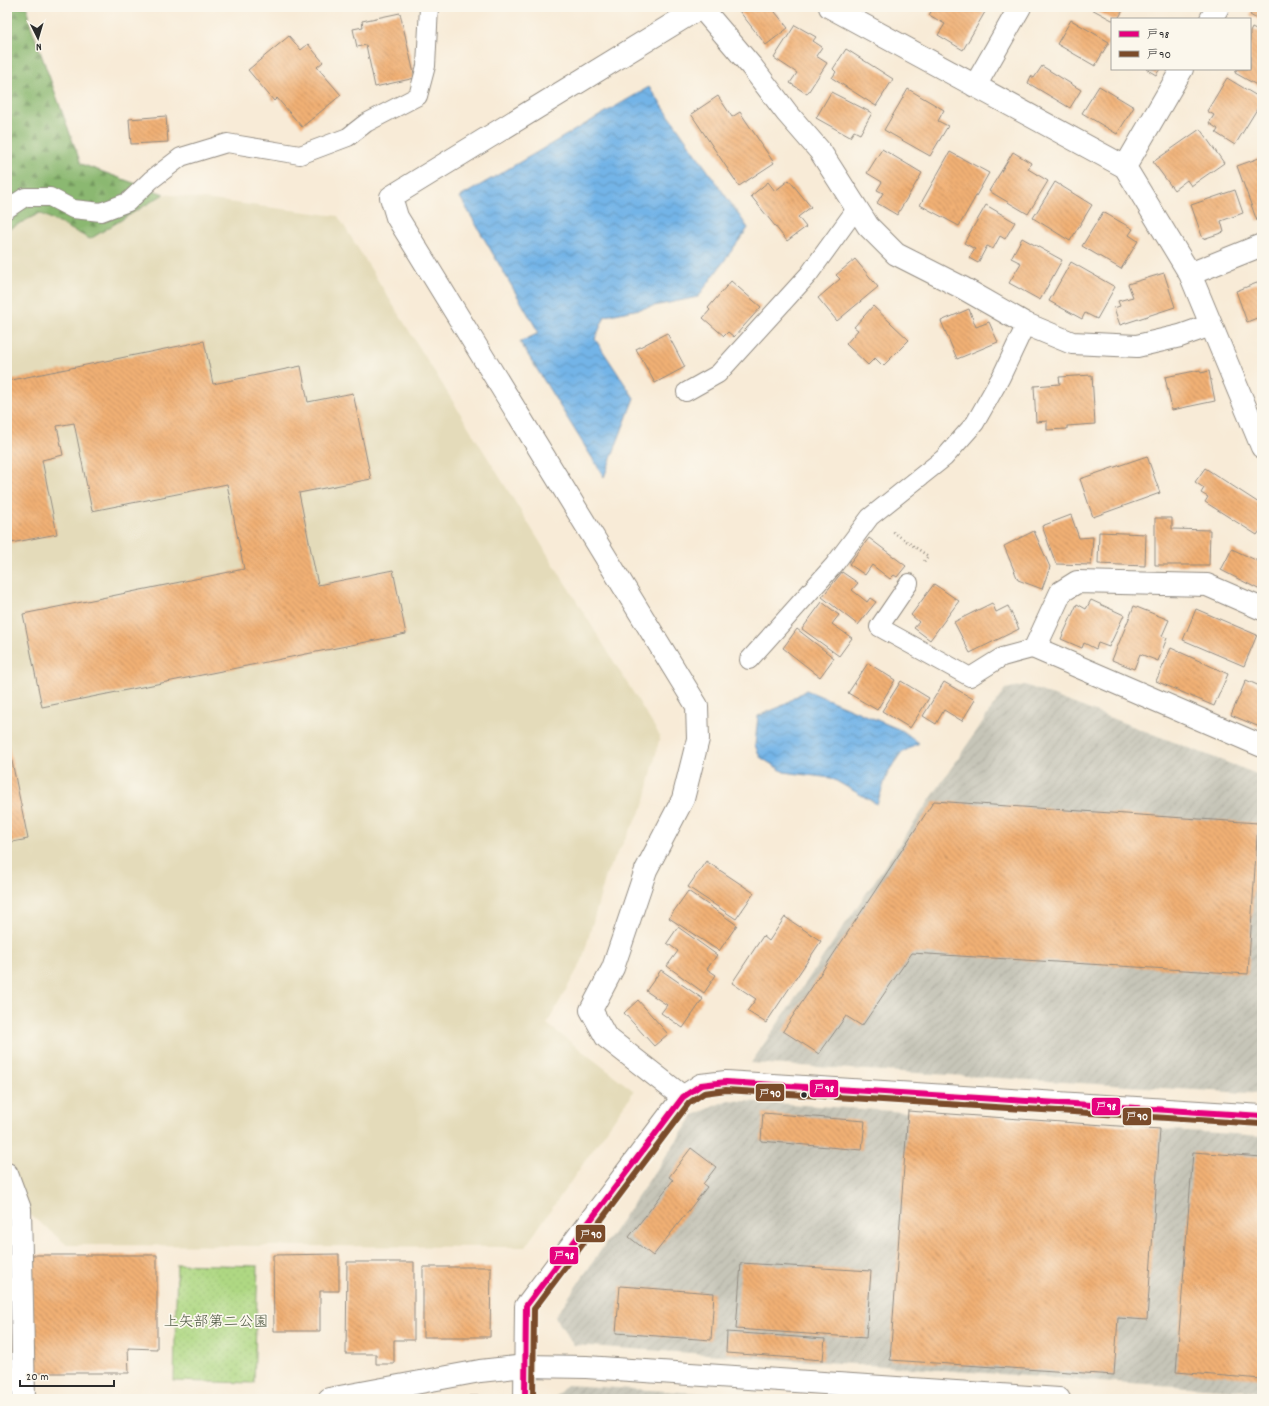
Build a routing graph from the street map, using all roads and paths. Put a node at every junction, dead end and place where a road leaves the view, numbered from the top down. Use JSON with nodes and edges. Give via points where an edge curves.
{"nodes":[{"id":1,"x":429,"y":7,"type":"edge"},
{"id":2,"x":701,"y":7,"type":"edge"},
{"id":3,"x":830,"y":7,"type":"edge"},
{"id":4,"x":1020,"y":7,"type":"edge"},
{"id":5,"x":1218,"y":7,"type":"edge"},
{"id":6,"x":1212,"y":18,"type":"edge"},
{"id":7,"x":1181,"y":70,"type":"edge"},
{"id":8,"x":975,"y":86,"type":"junction"},
{"id":9,"x":1126,"y":167,"type":"junction"},
{"id":10,"x":7,"y":208,"type":"edge"},
{"id":11,"x":856,"y":209,"type":"junction"},
{"id":12,"x":1262,"y":245,"type":"edge"},
{"id":13,"x":1190,"y":274,"type":"junction"},
{"id":14,"x":1026,"y":324,"type":"junction"},
{"id":15,"x":1211,"y":325,"type":"junction"},
{"id":16,"x":686,"y":392,"type":"dead end"},
{"id":17,"x":1262,"y":447,"type":"edge"},
{"id":18,"x":870,"y":517,"type":"junction"},
{"id":19,"x":909,"y":583,"type":"joint"},
{"id":20,"x":1262,"y":609,"type":"edge"},
{"id":21,"x":1035,"y":648,"type":"junction"},
{"id":22,"x":749,"y":660,"type":"dead end"},
{"id":23,"x":1262,"y":746,"type":"edge"},
{"id":24,"x":683,"y":1097,"type":"junction"},
{"id":25,"x":1262,"y":1116,"type":"edge"},
{"id":26,"x":7,"y":1174,"type":"edge"},
{"id":27,"x":525,"y":1366,"type":"junction"},
{"id":28,"x":24,"y":1399,"type":"edge"},
{"id":29,"x":329,"y":1399,"type":"edge"},
{"id":30,"x":525,"y":1399,"type":"edge"},
{"id":31,"x":1060,"y":1399,"type":"edge"}],
"edges":[{"from":1,"to":10,"type":"lane","via":[[426,66],[418,96],[366,123],[348,137],[300,155],[227,143],[220,145],[181,157],[128,202],[101,212],[73,209],[50,197],[25,198]]},
{"from":2,"to":11,"type":"street","via":[[820,151]]},
{"from":2,"to":24,"type":"street","via":[[391,197],[397,216],[697,706],[698,739],[684,799],[646,870],[612,968],[591,1010],[606,1037]]},
{"from":3,"to":8,"type":"street"},
{"from":4,"to":8,"type":"street"},
{"from":5,"to":6,"type":"street"},
{"from":7,"to":9,"type":"street"},
{"from":8,"to":9,"type":"street"},
{"from":9,"to":13,"type":"street"},
{"from":11,"to":14,"type":"street","via":[[868,226],[896,254]]},
{"from":11,"to":16,"type":"lane","via":[[809,274],[718,374]]},
{"from":12,"to":13,"type":"street"},
{"from":13,"to":15,"type":"street"},
{"from":14,"to":15,"type":"street","via":[[1072,342],[1137,346],[1180,336]]},
{"from":14,"to":18,"type":"lane","via":[[1001,377],[975,423],[944,458]]},
{"from":15,"to":17,"type":"street"},
{"from":18,"to":19,"type":"path","via":[[928,556]]},
{"from":18,"to":22,"type":"lane","via":[[834,565]]},
{"from":19,"to":21,"type":"lane","via":[[879,627],[970,677],[1002,657]]},
{"from":20,"to":21,"type":"street","via":[[1207,585],[1077,582],[1061,592]]},
{"from":21,"to":23,"type":"street"},
{"from":24,"to":25,"type":"street","via":[[701,1085],[726,1082]]},
{"from":24,"to":27,"type":"street","via":[[526,1306]]},
{"from":26,"to":28,"type":"street","via":[[20,1209]]},
{"from":27,"to":29,"type":"street","via":[[480,1371]]},
{"from":27,"to":30,"type":"street"},
{"from":27,"to":31,"type":"street","via":[[586,1367]]}]}
